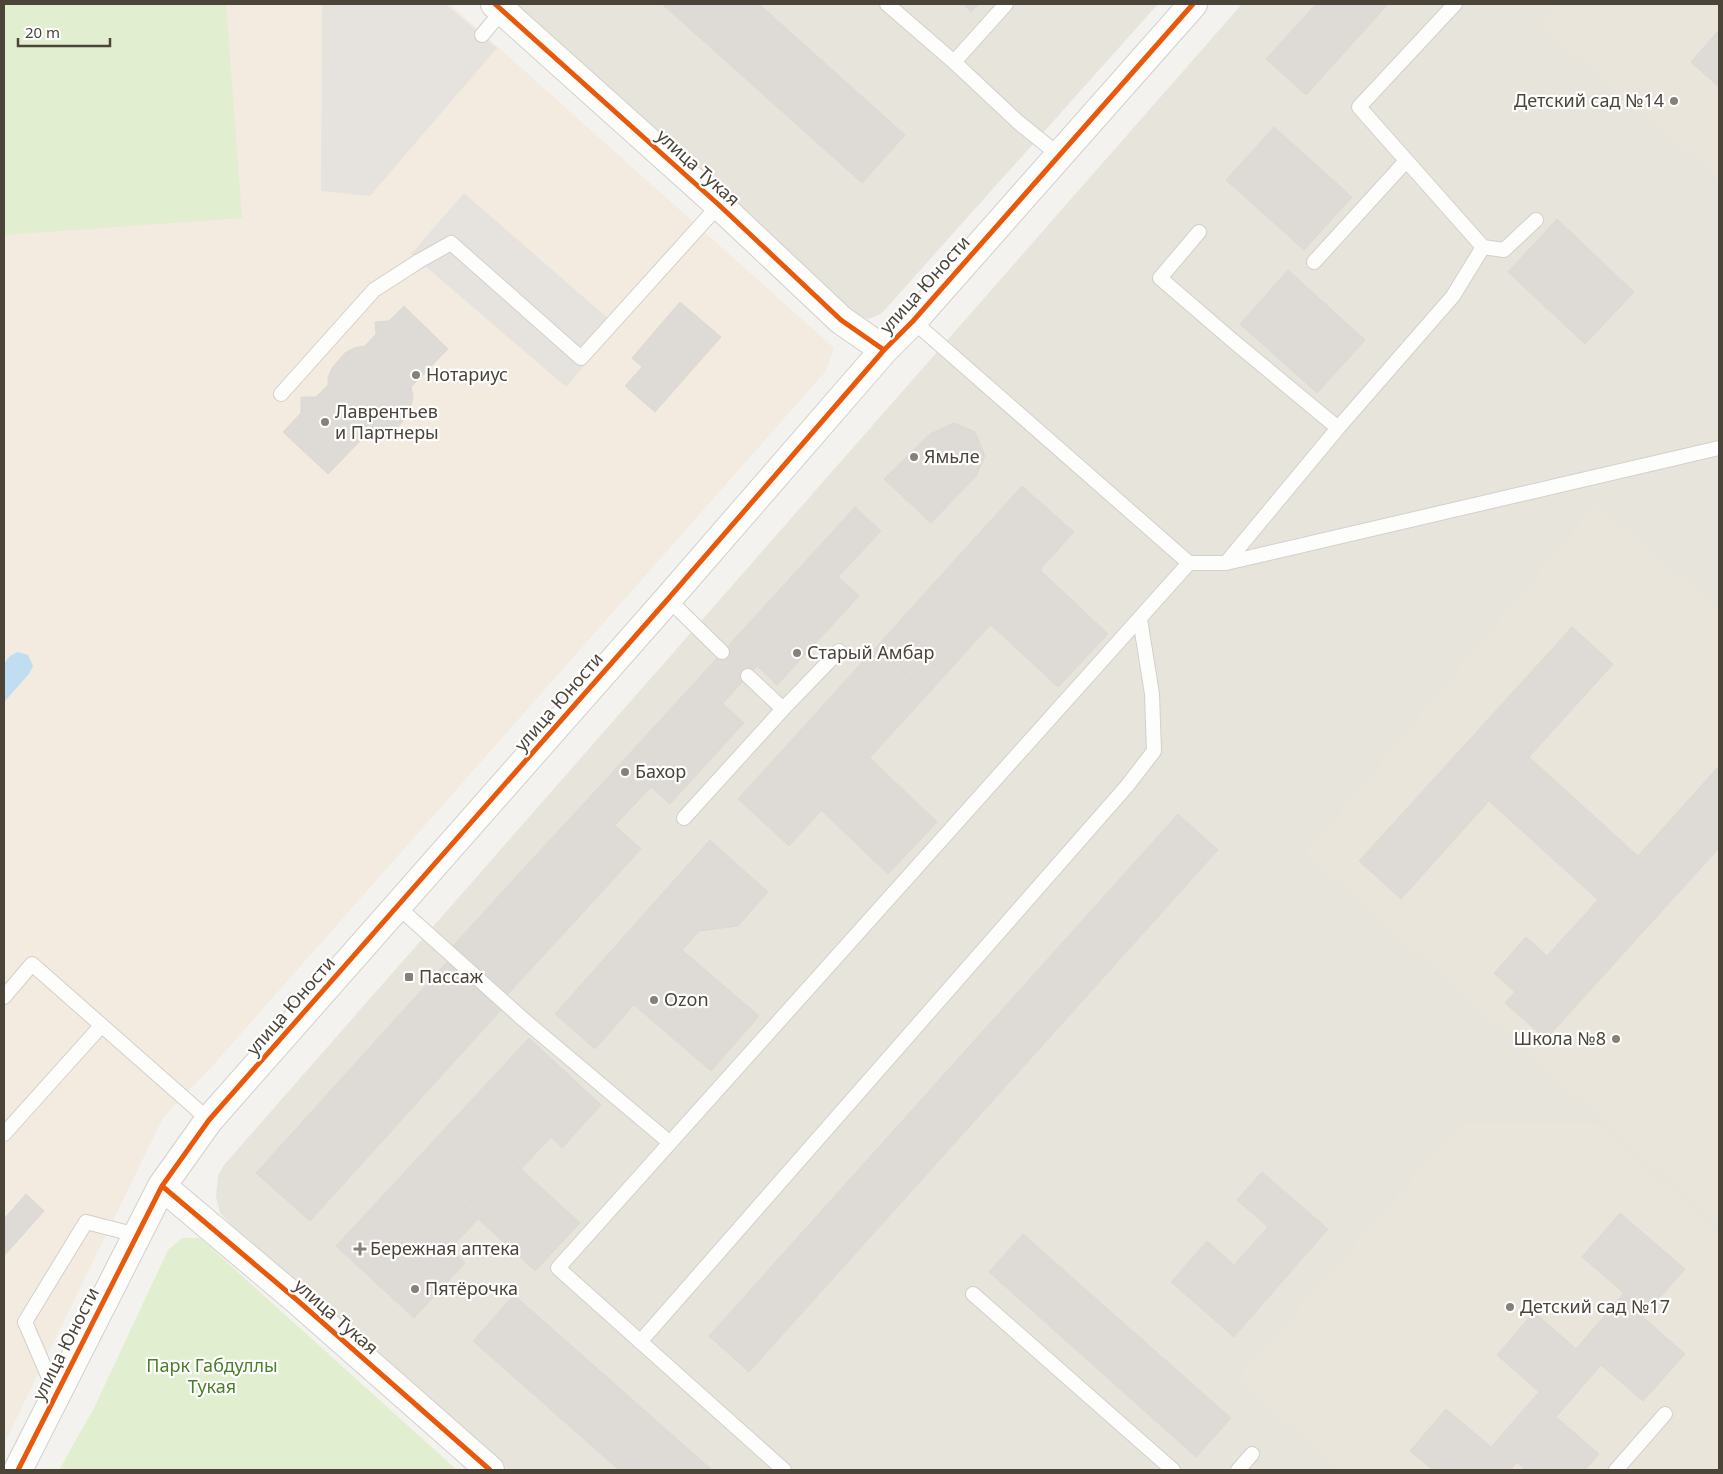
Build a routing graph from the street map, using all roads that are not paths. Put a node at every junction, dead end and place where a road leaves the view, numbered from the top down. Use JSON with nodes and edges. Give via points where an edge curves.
{"nodes":[{"id":1,"x":887,"y":4,"type":"edge"},
{"id":2,"x":1006,"y":4,"type":"edge"},
{"id":3,"x":1194,"y":4,"type":"edge"},
{"id":4,"x":1455,"y":4,"type":"edge"},
{"id":5,"x":499,"y":7,"type":"edge"},
{"id":6,"x":482,"y":35,"type":"dead end"},
{"id":7,"x":954,"y":62,"type":"junction"},
{"id":8,"x":1060,"y":155,"type":"junction"},
{"id":9,"x":1406,"y":161,"type":"junction"},
{"id":10,"x":719,"y":205,"type":"junction"},
{"id":11,"x":1536,"y":220,"type":"dead end"},
{"id":12,"x":1199,"y":232,"type":"dead end"},
{"id":13,"x":1483,"y":248,"type":"junction"},
{"id":14,"x":1314,"y":262,"type":"dead end"},
{"id":15,"x":913,"y":322,"type":"junction"},
{"id":16,"x":884,"y":350,"type":"junction"},
{"id":17,"x":281,"y":394,"type":"dead end"},
{"id":18,"x":1338,"y":428,"type":"junction"},
{"id":19,"x":1719,"y":448,"type":"edge"},
{"id":20,"x":1226,"y":563,"type":"junction"},
{"id":21,"x":1189,"y":564,"type":"junction"},
{"id":22,"x":668,"y":600,"type":"junction"},
{"id":23,"x":1140,"y":619,"type":"junction"},
{"id":24,"x":839,"y":651,"type":"dead end"},
{"id":25,"x":722,"y":652,"type":"dead end"},
{"id":26,"x":748,"y":676,"type":"dead end"},
{"id":27,"x":782,"y":709,"type":"junction"},
{"id":28,"x":684,"y":818,"type":"dead end"},
{"id":29,"x":397,"y":906,"type":"junction"},
{"id":30,"x":4,"y":997,"type":"edge"},
{"id":31,"x":102,"y":1026,"type":"junction"},
{"id":32,"x":209,"y":1120,"type":"junction"},
{"id":33,"x":4,"y":1134,"type":"edge"},
{"id":34,"x":669,"y":1142,"type":"junction"},
{"id":35,"x":162,"y":1186,"type":"junction"},
{"id":36,"x":137,"y":1235,"type":"junction"},
{"id":37,"x":973,"y":1294,"type":"dead end"},
{"id":38,"x":640,"y":1342,"type":"junction"},
{"id":39,"x":56,"y":1394,"type":"junction"},
{"id":40,"x":1665,"y":1414,"type":"dead end"},
{"id":41,"x":1252,"y":1454,"type":"dead end"},
{"id":42,"x":18,"y":1470,"type":"edge"},
{"id":43,"x":490,"y":1470,"type":"edge"},
{"id":44,"x":784,"y":1470,"type":"edge"},
{"id":45,"x":1173,"y":1470,"type":"edge"},
{"id":46,"x":1238,"y":1470,"type":"edge"},
{"id":47,"x":1616,"y":1470,"type":"edge"}],
"edges":[{"from":1,"to":7,"type":"lane"},
{"from":2,"to":7,"type":"lane"},
{"from":3,"to":8,"type":"street","name":"улица Юности"},
{"from":4,"to":9,"type":"lane","via":[[1359,107]]},
{"from":5,"to":6,"type":"lane"},
{"from":5,"to":10,"type":"street","name":"улица Тукая"},
{"from":7,"to":8,"type":"lane","via":[[1018,122]]},
{"from":8,"to":15,"type":"street","name":"улица Юности"},
{"from":9,"to":13,"type":"lane"},
{"from":9,"to":14,"type":"lane"},
{"from":10,"to":16,"type":"street","name":"улица Тукая","via":[[841,320]]},
{"from":10,"to":17,"type":"lane","via":[[581,358],[451,243],[374,290]]},
{"from":11,"to":13,"type":"lane","via":[[1504,250]]},
{"from":12,"to":18,"type":"lane","via":[[1160,278]]},
{"from":13,"to":18,"type":"lane","via":[[1454,296]]},
{"from":15,"to":16,"type":"street","name":"улица Юности"},
{"from":15,"to":21,"type":"lane"},
{"from":16,"to":22,"type":"street","name":"улица Юности"},
{"from":18,"to":20,"type":"lane"},
{"from":19,"to":20,"type":"lane"},
{"from":20,"to":21,"type":"lane"},
{"from":21,"to":23,"type":"lane"},
{"from":22,"to":25,"type":"lane"},
{"from":22,"to":29,"type":"street","name":"улица Юности"},
{"from":23,"to":34,"type":"lane"},
{"from":23,"to":38,"type":"lane","via":[[1152,694],[1154,751],[1120,794]]},
{"from":24,"to":27,"type":"lane"},
{"from":26,"to":27,"type":"lane"},
{"from":27,"to":28,"type":"lane"},
{"from":29,"to":32,"type":"street","name":"улица Юности"},
{"from":29,"to":34,"type":"lane","via":[[524,1020]]},
{"from":30,"to":31,"type":"lane","via":[[32,964]]},
{"from":31,"to":32,"type":"lane"},
{"from":31,"to":33,"type":"lane"},
{"from":32,"to":35,"type":"street","name":"улица Юности"},
{"from":34,"to":38,"type":"lane","via":[[558,1268]]},
{"from":35,"to":36,"type":"street","name":"улица Юности"},
{"from":35,"to":43,"type":"street","name":"улица Тукая"},
{"from":36,"to":39,"type":"street","name":"улица Юности"},
{"from":36,"to":39,"type":"lane","via":[[86,1222],[25,1322]]},
{"from":37,"to":45,"type":"lane"},
{"from":38,"to":44,"type":"lane"},
{"from":39,"to":42,"type":"street","name":"улица Юности"},
{"from":40,"to":47,"type":"lane"},
{"from":41,"to":46,"type":"lane"}]}
